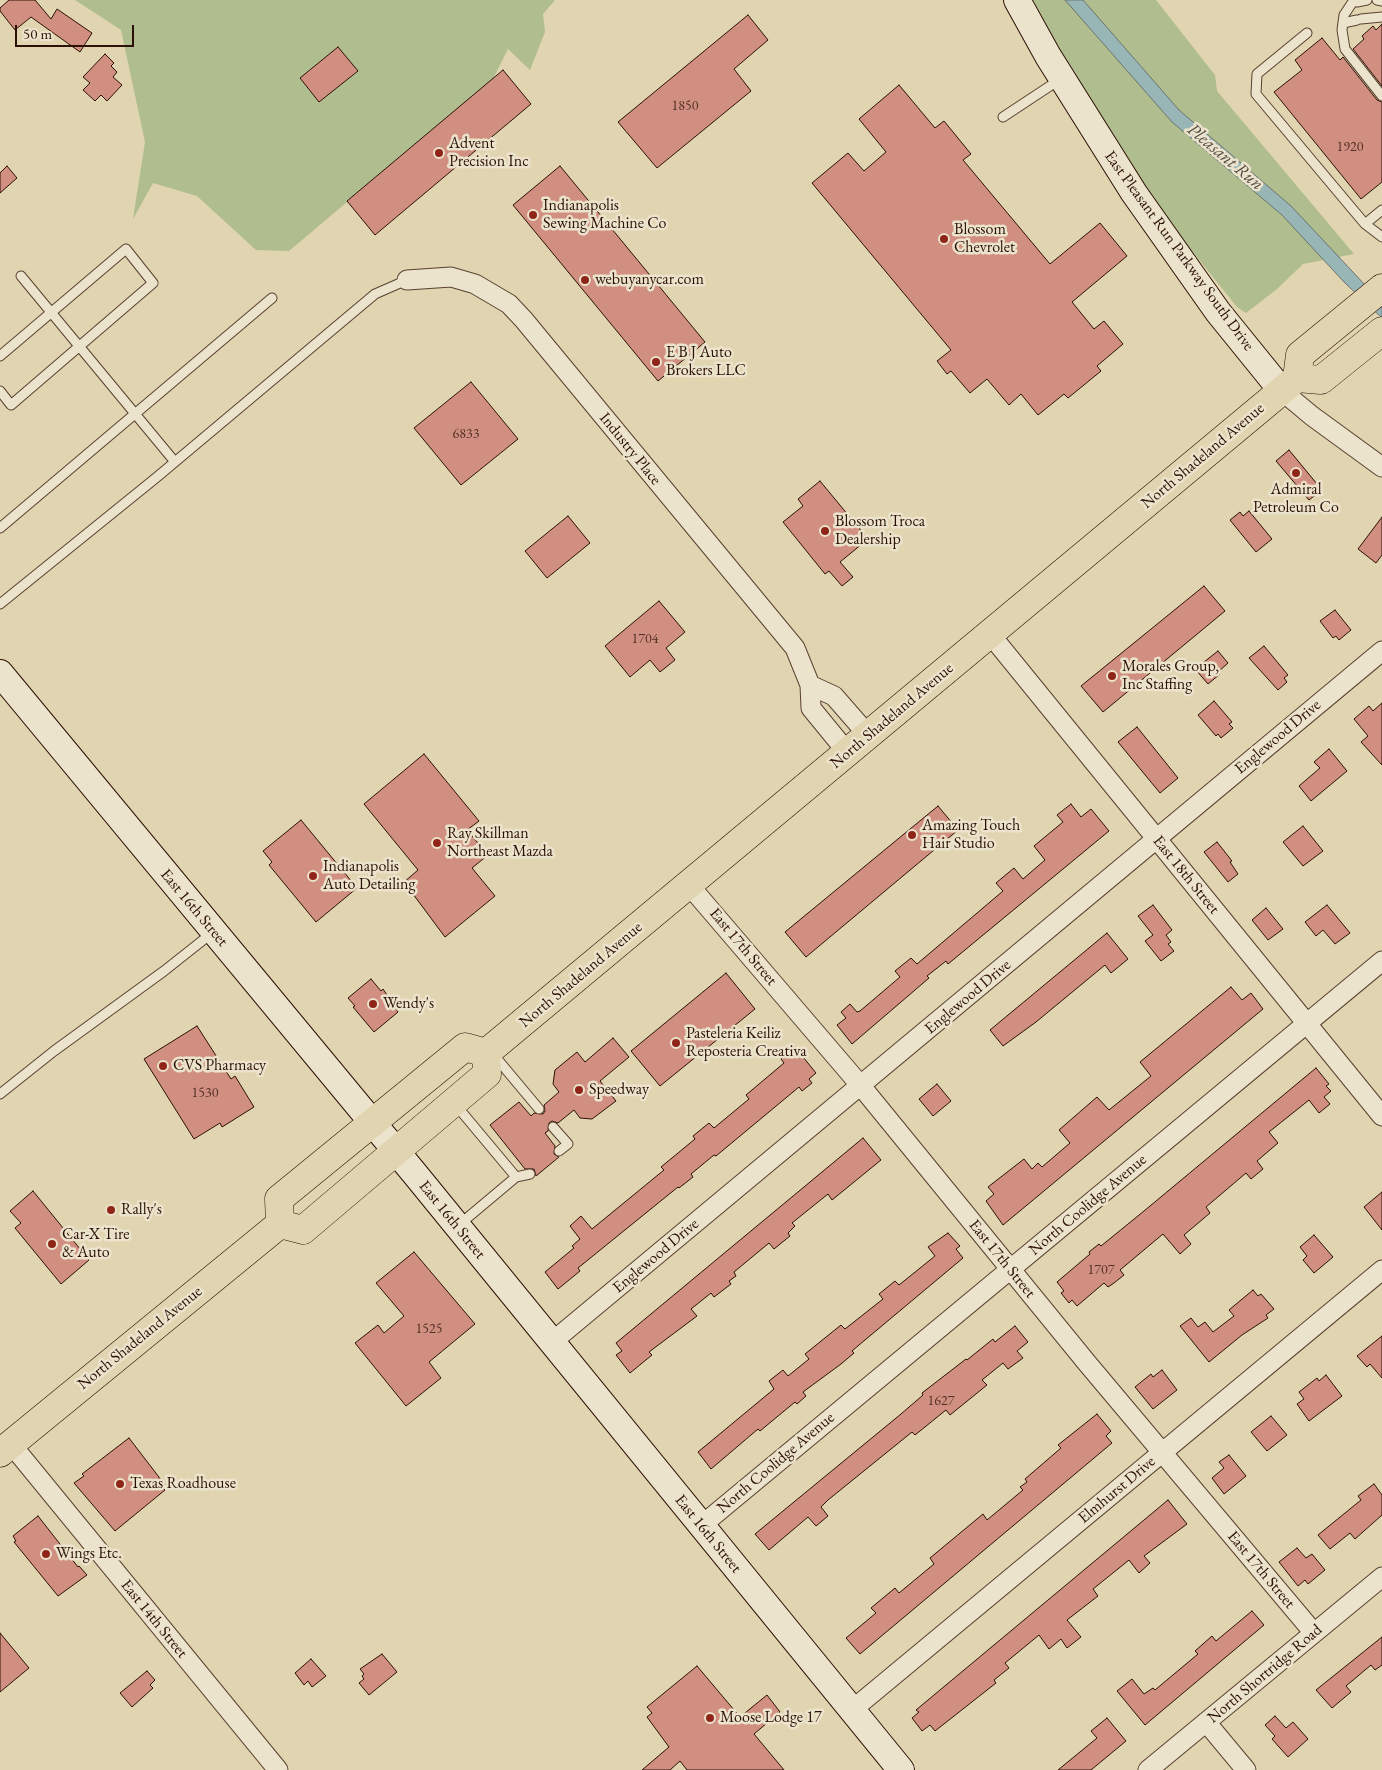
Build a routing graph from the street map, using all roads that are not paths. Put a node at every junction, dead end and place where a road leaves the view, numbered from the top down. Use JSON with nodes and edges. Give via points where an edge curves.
{"nodes":[{"id":1,"x":1017,"y":0,"type":"edge"},
{"id":2,"x":1377,"y":0,"type":"edge"},
{"id":3,"x":1359,"y":1,"type":"edge"},
{"id":4,"x":1382,"y":1,"type":"edge"},
{"id":5,"x":1382,"y":17,"type":"edge"},
{"id":6,"x":1343,"y":23,"type":"junction"},
{"id":7,"x":1307,"y":33,"type":"dead end"},
{"id":8,"x":1061,"y":78,"type":"junction"},
{"id":9,"x":1382,"y":96,"type":"edge"},
{"id":10,"x":1003,"y":117,"type":"dead end"},
{"id":11,"x":1382,"y":210,"type":"edge"},
{"id":12,"x":1365,"y":224,"type":"junction"},
{"id":13,"x":1382,"y":237,"type":"edge"},
{"id":14,"x":21,"y":276,"type":"dead end"},
{"id":15,"x":407,"y":280,"type":"joint"},
{"id":16,"x":1382,"y":288,"type":"edge"},
{"id":17,"x":272,"y":298,"type":"dead end"},
{"id":18,"x":51,"y":313,"type":"junction"},
{"id":19,"x":1382,"y":331,"type":"edge"},
{"id":20,"x":79,"y":347,"type":"junction"},
{"id":21,"x":0,"y":356,"type":"edge"},
{"id":22,"x":1290,"y":384,"type":"junction"},
{"id":23,"x":0,"y":391,"type":"edge"},
{"id":24,"x":134,"y":414,"type":"junction"},
{"id":25,"x":175,"y":462,"type":"junction"},
{"id":26,"x":1382,"y":467,"type":"edge"},
{"id":27,"x":0,"y":528,"type":"edge"},
{"id":28,"x":0,"y":604,"type":"edge"},
{"id":29,"x":990,"y":634,"type":"junction"},
{"id":30,"x":1382,"y":651,"type":"edge"},
{"id":31,"x":0,"y":673,"type":"edge"},
{"id":32,"x":810,"y":685,"type":"junction"},
{"id":33,"x":868,"y":735,"type":"junction"},
{"id":34,"x":848,"y":752,"type":"junction"},
{"id":35,"x":1157,"y":839,"type":"junction"},
{"id":36,"x":689,"y":885,"type":"junction"},
{"id":37,"x":214,"y":931,"type":"junction"},
{"id":38,"x":1382,"y":961,"type":"edge"},
{"id":39,"x":1306,"y":1024,"type":"junction"},
{"id":40,"x":488,"y":1052,"type":"junction"},
{"id":41,"x":861,"y":1086,"type":"junction"},
{"id":42,"x":0,"y":1094,"type":"edge"},
{"id":43,"x":455,"y":1104,"type":"junction"},
{"id":44,"x":539,"y":1109,"type":"dead end"},
{"id":45,"x":1382,"y":1116,"type":"edge"},
{"id":46,"x":373,"y":1122,"type":"junction"},
{"id":47,"x":553,"y":1127,"type":"dead end"},
{"id":48,"x":559,"y":1151,"type":"dead end"},
{"id":49,"x":397,"y":1152,"type":"junction"},
{"id":50,"x":530,"y":1174,"type":"dead end"},
{"id":51,"x":516,"y":1177,"type":"junction"},
{"id":52,"x":280,"y":1224,"type":"junction"},
{"id":53,"x":457,"y":1225,"type":"junction"},
{"id":54,"x":1010,"y":1269,"type":"junction"},
{"id":55,"x":1382,"y":1270,"type":"edge"},
{"id":56,"x":552,"y":1342,"type":"junction"},
{"id":57,"x":6,"y":1448,"type":"edge"},
{"id":58,"x":1163,"y":1452,"type":"junction"},
{"id":59,"x":702,"y":1525,"type":"junction"},
{"id":60,"x":1382,"y":1577,"type":"edge"},
{"id":61,"x":1314,"y":1634,"type":"junction"},
{"id":62,"x":852,"y":1710,"type":"junction"},
{"id":63,"x":1206,"y":1722,"type":"junction"},
{"id":64,"x":278,"y":1770,"type":"edge"},
{"id":65,"x":901,"y":1770,"type":"edge"},
{"id":66,"x":1148,"y":1770,"type":"edge"},
{"id":67,"x":1246,"y":1770,"type":"edge"}],
"edges":[{"from":1,"to":8,"type":"street","name":"East Pleasant Run Parkway South Drive"},
{"from":2,"to":4,"type":"lane"},
{"from":3,"to":6,"type":"lane","via":[[1344,15]]},
{"from":5,"to":6,"type":"lane"},
{"from":6,"to":9,"type":"lane","via":[[1345,49]]},
{"from":7,"to":12,"type":"lane","via":[[1257,74],[1256,94]]},
{"from":8,"to":10,"type":"lane"},
{"from":8,"to":22,"type":"street","name":"East Pleasant Run Parkway South Drive","via":[[1112,159],[1231,329]]},
{"from":11,"to":12,"type":"lane"},
{"from":12,"to":13,"type":"lane"},
{"from":14,"to":18,"type":"lane"},
{"from":15,"to":25,"type":"lane","via":[[375,294]]},
{"from":15,"to":32,"type":"street","name":"Industry Place","via":[[451,277],[475,284],[509,304],[795,648]]},
{"from":16,"to":22,"type":"main road","via":[[1300,355]]},
{"from":17,"to":24,"type":"lane"},
{"from":18,"to":20,"type":"lane"},
{"from":18,"to":20,"type":"lane","via":[[126,249],[153,283]]},
{"from":18,"to":21,"type":"lane"},
{"from":19,"to":22,"type":"main road","via":[[1320,380]]},
{"from":20,"to":23,"type":"lane","via":[[12,405]]},
{"from":20,"to":24,"type":"lane"},
{"from":22,"to":26,"type":"street","name":"East Pleasant Run Parkway South Drive","via":[[1312,416]]},
{"from":22,"to":29,"type":"main road","name":"North Shadeland Avenue"},
{"from":24,"to":25,"type":"lane"},
{"from":24,"to":27,"type":"lane"},
{"from":25,"to":28,"type":"lane"},
{"from":29,"to":33,"type":"main road","name":"North Shadeland Avenue"},
{"from":29,"to":35,"type":"street","name":"East 18th Street"},
{"from":30,"to":35,"type":"street","name":"Englewood Drive"},
{"from":31,"to":37,"type":"street","name":"East 16th Street"},
{"from":32,"to":33,"type":"street","via":[[834,696]]},
{"from":32,"to":34,"type":"street","name":"Industry Place","via":[[811,708]]},
{"from":33,"to":34,"type":"main road","name":"North Shadeland Avenue"},
{"from":34,"to":36,"type":"main road","name":"North Shadeland Avenue"},
{"from":35,"to":39,"type":"street","name":"East 18th Street"},
{"from":35,"to":41,"type":"street","name":"Englewood Drive"},
{"from":36,"to":40,"type":"main road","name":"North Shadeland Avenue"},
{"from":36,"to":41,"type":"street","name":"East 17th Street"},
{"from":37,"to":42,"type":"lane"},
{"from":37,"to":46,"type":"street","name":"East 16th Street"},
{"from":38,"to":39,"type":"street","name":"North Coolidge Avenue"},
{"from":39,"to":45,"type":"street","name":"East 18th Street"},
{"from":39,"to":54,"type":"street","name":"North Coolidge Avenue"},
{"from":40,"to":43,"type":"main road","via":[[487,1074]]},
{"from":40,"to":44,"type":"lane"},
{"from":40,"to":46,"type":"main road","via":[[465,1047]]},
{"from":41,"to":54,"type":"street","name":"East 17th Street"},
{"from":41,"to":56,"type":"street","name":"Englewood Drive"},
{"from":43,"to":49,"type":"main road"},
{"from":43,"to":51,"type":"lane"},
{"from":46,"to":49,"type":"street","name":"East 16th Street"},
{"from":46,"to":52,"type":"main road","via":[[279,1199]]},
{"from":47,"to":48,"type":"lane","via":[[568,1144]]},
{"from":49,"to":52,"type":"main road","via":[[303,1230]]},
{"from":49,"to":53,"type":"street","name":"East 16th Street"},
{"from":50,"to":51,"type":"lane"},
{"from":51,"to":53,"type":"lane"},
{"from":52,"to":57,"type":"main road","name":"North Shadeland Avenue"},
{"from":53,"to":56,"type":"street","name":"East 16th Street"},
{"from":54,"to":58,"type":"street","name":"East 17th Street"},
{"from":54,"to":59,"type":"street","name":"North Coolidge Avenue"},
{"from":55,"to":58,"type":"street","name":"Elmhurst Drive"},
{"from":56,"to":59,"type":"street","name":"East 16th Street"},
{"from":57,"to":64,"type":"street","name":"East 14th Street"},
{"from":58,"to":61,"type":"street","name":"East 17th Street"},
{"from":58,"to":62,"type":"street","name":"Elmhurst Drive"},
{"from":59,"to":62,"type":"street","name":"East 16th Street"},
{"from":60,"to":61,"type":"street","name":"North Shortridge Road"},
{"from":61,"to":63,"type":"street","name":"North Shortridge Road"},
{"from":62,"to":65,"type":"street","name":"East 16th Street"},
{"from":63,"to":66,"type":"street","name":"North Shortridge Road"},
{"from":63,"to":67,"type":"street"}]}
